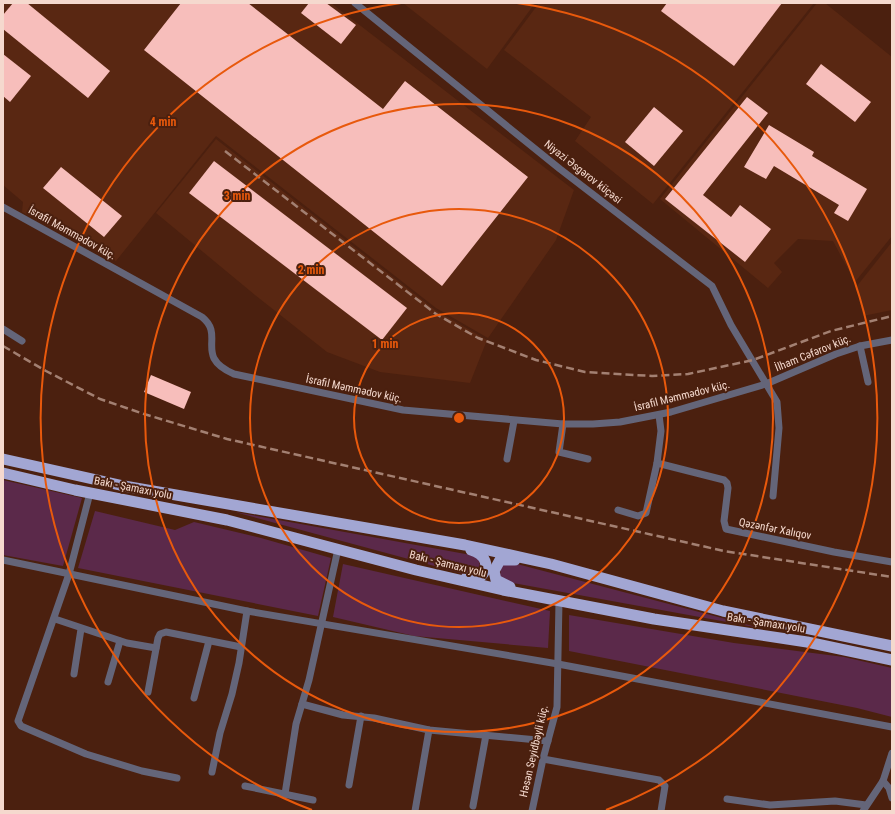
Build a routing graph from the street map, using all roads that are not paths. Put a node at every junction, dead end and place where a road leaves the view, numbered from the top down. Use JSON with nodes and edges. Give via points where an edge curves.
{"nodes":[{"id":1,"x":355,"y":3,"type":"edge"},
{"id":2,"x":3,"y":207,"type":"edge"},
{"id":3,"x":3,"y":329,"type":"edge"},
{"id":4,"x":892,"y":340,"type":"edge"},
{"id":5,"x":22,"y":341,"type":"dead end"},
{"id":6,"x":860,"y":346,"type":"junction"},
{"id":7,"x":868,"y":382,"type":"dead end"},
{"id":8,"x":766,"y":384,"type":"junction"},
{"id":9,"x":660,"y":415,"type":"junction"},
{"id":10,"x":514,"y":420,"type":"junction"},
{"id":11,"x":563,"y":424,"type":"junction"},
{"id":12,"x":3,"y":459,"type":"edge"},
{"id":13,"x":508,"y":459,"type":"dead end"},
{"id":14,"x":588,"y":459,"type":"dead end"},
{"id":15,"x":657,"y":463,"type":"junction"},
{"id":16,"x":3,"y":473,"type":"edge"},
{"id":17,"x":90,"y":493,"type":"junction"},
{"id":18,"x":773,"y":496,"type":"dead end"},
{"id":19,"x":618,"y":510,"type":"dead end"},
{"id":20,"x":426,"y":538,"type":"junction"},
{"id":21,"x":338,"y":549,"type":"junction"},
{"id":22,"x":3,"y":560,"type":"edge"},
{"id":23,"x":892,"y":562,"type":"edge"},
{"id":24,"x":551,"y":564,"type":"junction"},
{"id":25,"x":416,"y":570,"type":"junction"},
{"id":26,"x":69,"y":574,"type":"junction"},
{"id":27,"x":545,"y":598,"type":"junction"},
{"id":28,"x":559,"y":601,"type":"junction"},
{"id":29,"x":247,"y":611,"type":"junction"},
{"id":30,"x":55,"y":619,"type":"junction"},
{"id":31,"x":322,"y":623,"type":"junction"},
{"id":32,"x":82,"y":629,"type":"junction"},
{"id":33,"x":120,"y":641,"type":"junction"},
{"id":34,"x":209,"y":641,"type":"junction"},
{"id":35,"x":892,"y":646,"type":"edge"},
{"id":36,"x":241,"y":647,"type":"junction"},
{"id":37,"x":156,"y":648,"type":"junction"},
{"id":38,"x":892,"y":660,"type":"edge"},
{"id":39,"x":558,"y":664,"type":"junction"},
{"id":40,"x":74,"y":674,"type":"dead end"},
{"id":41,"x":108,"y":682,"type":"dead end"},
{"id":42,"x":148,"y":692,"type":"dead end"},
{"id":43,"x":194,"y":698,"type":"dead end"},
{"id":44,"x":302,"y":704,"type":"junction"},
{"id":45,"x":361,"y":716,"type":"junction"},
{"id":46,"x":892,"y":727,"type":"edge"},
{"id":47,"x":429,"y":730,"type":"junction"},
{"id":48,"x":486,"y":735,"type":"junction"},
{"id":49,"x":548,"y":741,"type":"junction"},
{"id":50,"x":892,"y":753,"type":"edge"},
{"id":51,"x":543,"y":758,"type":"junction"},
{"id":52,"x":212,"y":772,"type":"dead end"},
{"id":53,"x":178,"y":778,"type":"dead end"},
{"id":54,"x":882,"y":781,"type":"junction"},
{"id":55,"x":349,"y":785,"type":"dead end"},
{"id":56,"x":245,"y":786,"type":"dead end"},
{"id":57,"x":285,"y":794,"type":"junction"},
{"id":58,"x":892,"y":798,"type":"edge"},
{"id":59,"x":727,"y":799,"type":"dead end"},
{"id":60,"x":313,"y":800,"type":"dead end"},
{"id":61,"x":473,"y":806,"type":"dead end"},
{"id":62,"x":864,"y":808,"type":"edge"},
{"id":63,"x":415,"y":811,"type":"edge"},
{"id":64,"x":532,"y":811,"type":"edge"},
{"id":65,"x":661,"y":811,"type":"edge"}],
"edges":[{"from":1,"to":8,"type":"street","name":"Niyazi Əsgərov küçəsi","via":[[560,169],[712,286],[731,325]]},
{"from":2,"to":10,"type":"street","name":"İsrafil Məmmədov küç.","via":[[202,317],[211,329],[213,359],[234,374],[397,409]]},
{"from":3,"to":5,"type":"street"},
{"from":4,"to":6,"type":"street","name":"İlham Cəfərov küç."},
{"from":6,"to":7,"type":"street"},
{"from":6,"to":8,"type":"street","name":"İlham Cəfərov küç."},
{"from":8,"to":9,"type":"street","name":"İsrafil Məmmədov küç."},
{"from":8,"to":18,"type":"street","name":"Niyazi Əsgərov küçəsi","via":[[777,402],[778,414]]},
{"from":9,"to":11,"type":"street","name":"İsrafil Məmmədov küç.","via":[[620,422]]},
{"from":9,"to":15,"type":"street"},
{"from":10,"to":11,"type":"street","name":"İsrafil Məmmədov küç."},
{"from":10,"to":13,"type":"street"},
{"from":11,"to":14,"type":"street","via":[[559,452]]},
{"from":12,"to":20,"type":"highway","name":"Bakı - Şamaxı yolu","via":[[124,486]]},
{"from":15,"to":19,"type":"street","via":[[646,514],[638,516]]},
{"from":15,"to":23,"type":"street","name":"Qəzənfər Xalıqov","via":[[724,480],[728,488],[724,521],[726,530]]},
{"from":16,"to":17,"type":"highway","name":"Bakı - Şamaxı yolu"},
{"from":17,"to":21,"type":"highway","name":"Bakı - Şamaxı yolu","via":[[227,520]]},
{"from":17,"to":26,"type":"street"},
{"from":20,"to":24,"type":"highway","name":"Bakı - Şamaxı yolu"},
{"from":20,"to":25,"type":"highway","via":[[479,553],[486,560],[486,570],[479,578],[474,579]]},
{"from":21,"to":25,"type":"highway","name":"Bakı - Şamaxı yolu"},
{"from":21,"to":31,"type":"street"},
{"from":22,"to":26,"type":"street"},
{"from":24,"to":27,"type":"highway","via":[[506,559],[500,560],[494,571],[499,582]]},
{"from":24,"to":35,"type":"highway","name":"Bakı - Şamaxı yolu","via":[[723,611]]},
{"from":25,"to":27,"type":"highway","name":"Bakı - Şamaxı yolu"},
{"from":26,"to":29,"type":"street"},
{"from":26,"to":30,"type":"street"},
{"from":27,"to":28,"type":"highway","name":"Bakı - Şamaxı yolu"},
{"from":28,"to":38,"type":"highway","name":"Bakı - Şamaxı yolu","via":[[654,619],[807,642]]},
{"from":28,"to":39,"type":"street","name":"Həsən Seyidbəyli küç."},
{"from":29,"to":31,"type":"street"},
{"from":29,"to":36,"type":"street"},
{"from":30,"to":32,"type":"street"},
{"from":30,"to":53,"type":"street","via":[[18,721],[21,726],[86,754],[142,771]]},
{"from":31,"to":39,"type":"street"},
{"from":31,"to":44,"type":"street"},
{"from":32,"to":33,"type":"street"},
{"from":32,"to":40,"type":"street"},
{"from":33,"to":37,"type":"street"},
{"from":33,"to":41,"type":"street"},
{"from":34,"to":36,"type":"street"},
{"from":34,"to":37,"type":"street","via":[[166,632],[160,634]]},
{"from":34,"to":43,"type":"street"},
{"from":36,"to":52,"type":"street"},
{"from":37,"to":42,"type":"street"},
{"from":39,"to":46,"type":"street"},
{"from":39,"to":49,"type":"street","name":"Həsən Seyidbəyli küç.","via":[[557,707]]},
{"from":44,"to":45,"type":"street","via":[[330,712]]},
{"from":44,"to":57,"type":"street","via":[[296,724]]},
{"from":45,"to":47,"type":"street"},
{"from":45,"to":55,"type":"street"},
{"from":47,"to":48,"type":"street"},
{"from":47,"to":63,"type":"street"},
{"from":48,"to":49,"type":"street"},
{"from":48,"to":61,"type":"street"},
{"from":49,"to":51,"type":"street","name":"Həsən Seyidbəyli küç."},
{"from":50,"to":54,"type":"street"},
{"from":51,"to":64,"type":"street","name":"Həsən Seyidbəyli küç."},
{"from":51,"to":65,"type":"street","via":[[659,780],[665,786]]},
{"from":54,"to":58,"type":"street","via":[[889,788]]},
{"from":54,"to":62,"type":"street"},
{"from":56,"to":57,"type":"street"},
{"from":57,"to":60,"type":"street"},
{"from":59,"to":62,"type":"street","via":[[770,805],[835,801]]}]}
